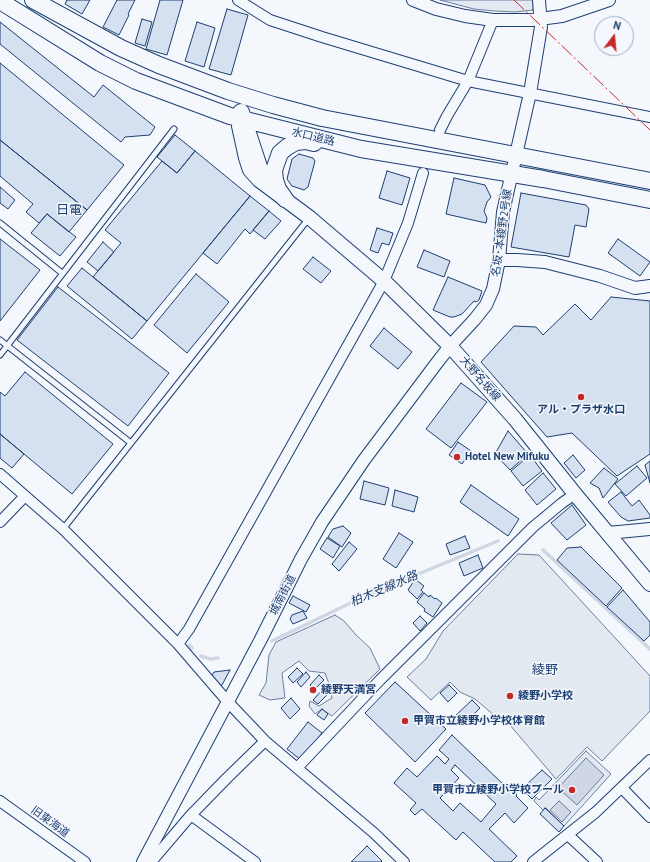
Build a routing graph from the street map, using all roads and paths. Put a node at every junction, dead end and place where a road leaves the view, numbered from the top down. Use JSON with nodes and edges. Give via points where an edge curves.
{"nodes":[{"id":1,"x":33,"y":0,"type":"edge"},
{"id":2,"x":238,"y":0,"type":"edge"},
{"id":3,"x":413,"y":0,"type":"edge"},
{"id":4,"x":539,"y":0,"type":"edge"},
{"id":5,"x":609,"y":0,"type":"edge"},
{"id":6,"x":0,"y":1,"type":"edge"},
{"id":7,"x":542,"y":18,"type":"junction"},
{"id":8,"x":493,"y":20,"type":"junction"},
{"id":9,"x":121,"y":48,"type":"junction"},
{"id":10,"x":468,"y":81,"type":"junction"},
{"id":11,"x":530,"y":93,"type":"junction"},
{"id":12,"x":237,"y":117,"type":"junction"},
{"id":13,"x":650,"y":117,"type":"edge"},
{"id":14,"x":174,"y":129,"type":"dead end"},
{"id":15,"x":440,"y":130,"type":"dead end"},
{"id":16,"x":361,"y":148,"type":"junction"},
{"id":17,"x":516,"y":154,"type":"junction"},
{"id":18,"x":423,"y":173,"type":"dead end"},
{"id":19,"x":511,"y":174,"type":"junction"},
{"id":20,"x":650,"y":181,"type":"edge"},
{"id":21,"x":282,"y":194,"type":"junction"},
{"id":22,"x":650,"y":200,"type":"edge"},
{"id":23,"x":310,"y":218,"type":"junction"},
{"id":24,"x":0,"y":223,"type":"edge"},
{"id":25,"x":499,"y":260,"type":"junction"},
{"id":26,"x":62,"y":273,"type":"junction"},
{"id":27,"x":384,"y":281,"type":"junction"},
{"id":28,"x":650,"y":286,"type":"edge"},
{"id":29,"x":0,"y":340,"type":"edge"},
{"id":30,"x":7,"y":346,"type":"junction"},
{"id":31,"x":450,"y":346,"type":"junction"},
{"id":32,"x":0,"y":355,"type":"edge"},
{"id":33,"x":131,"y":443,"type":"junction"},
{"id":34,"x":0,"y":474,"type":"edge"},
{"id":35,"x":575,"y":494,"type":"junction"},
{"id":36,"x":25,"y":496,"type":"junction"},
{"id":37,"x":0,"y":522,"type":"edge"},
{"id":38,"x":63,"y":529,"type":"junction"},
{"id":39,"x":650,"y":529,"type":"edge"},
{"id":40,"x":608,"y":533,"type":"junction"},
{"id":41,"x":650,"y":584,"type":"edge"},
{"id":42,"x":178,"y":644,"type":"junction"},
{"id":43,"x":228,"y":702,"type":"junction"},
{"id":44,"x":265,"y":741,"type":"junction"},
{"id":45,"x":650,"y":760,"type":"edge"},
{"id":46,"x":297,"y":768,"type":"junction"},
{"id":47,"x":622,"y":788,"type":"junction"},
{"id":48,"x":0,"y":801,"type":"edge"},
{"id":49,"x":192,"y":815,"type":"junction"},
{"id":50,"x":650,"y":817,"type":"edge"},
{"id":51,"x":568,"y":835,"type":"junction"},
{"id":52,"x":85,"y":862,"type":"edge"},
{"id":53,"x":143,"y":862,"type":"edge"},
{"id":54,"x":151,"y":862,"type":"edge"},
{"id":55,"x":255,"y":862,"type":"edge"},
{"id":56,"x":404,"y":862,"type":"edge"},
{"id":57,"x":533,"y":862,"type":"edge"},
{"id":58,"x":597,"y":862,"type":"edge"}],
"edges":[{"from":1,"to":9,"type":"highway","name":"水口道路"},
{"from":2,"to":10,"type":"street","via":[[270,20]]},
{"from":3,"to":8,"type":"street","via":[[436,9]]},
{"from":4,"to":7,"type":"street","name":"名坂･本綾野2号線"},
{"from":5,"to":7,"type":"street","via":[[562,16]]},
{"from":6,"to":12,"type":"highway","name":"水口道路","via":[[100,63],[136,81]]},
{"from":7,"to":8,"type":"street"},
{"from":7,"to":11,"type":"street","name":"名坂･本綾野2号線"},
{"from":8,"to":10,"type":"street"},
{"from":9,"to":12,"type":"highway","via":[[124,54],[147,66],[233,99],[238,105]]},
{"from":9,"to":17,"type":"highway","name":"水口道路","via":[[193,78],[273,105],[322,118]]},
{"from":10,"to":11,"type":"street"},
{"from":10,"to":15,"type":"street"},
{"from":11,"to":13,"type":"street"},
{"from":11,"to":17,"type":"street","name":"名坂･本綾野2号線"},
{"from":12,"to":16,"type":"highway","name":"水口道路"},
{"from":12,"to":21,"type":"highway","via":[[262,176]]},
{"from":14,"to":26,"type":"lane"},
{"from":16,"to":19,"type":"highway","name":"水口道路"},
{"from":16,"to":21,"type":"highway","via":[[306,141],[296,142],[287,147],[280,153],[274,170],[275,180]]},
{"from":17,"to":19,"type":"street","name":"名坂･本綾野2号線"},
{"from":17,"to":20,"type":"highway","name":"水口道路"},
{"from":18,"to":27,"type":"street","via":[[408,224]]},
{"from":19,"to":22,"type":"highway","name":"水口道路"},
{"from":19,"to":25,"type":"street","name":"名坂･本綾野2号線","via":[[503,212]]},
{"from":21,"to":23,"type":"main road","name":"大野名坂線"},
{"from":23,"to":27,"type":"main road","name":"大野名坂線"},
{"from":23,"to":33,"type":"lane"},
{"from":24,"to":26,"type":"lane"},
{"from":25,"to":28,"type":"street","via":[[545,262],[634,288]]},
{"from":25,"to":31,"type":"street","name":"名坂･本綾野2号線","via":[[493,289],[486,305]]},
{"from":26,"to":30,"type":"lane"},
{"from":27,"to":31,"type":"main road","name":"大野名坂線"},
{"from":27,"to":42,"type":"street","via":[[193,622]]},
{"from":29,"to":30,"type":"lane"},
{"from":30,"to":32,"type":"lane"},
{"from":30,"to":33,"type":"lane"},
{"from":31,"to":35,"type":"main road","name":"大野名坂線","via":[[510,413]]},
{"from":31,"to":43,"type":"street","name":"城南街道","via":[[364,460],[322,522]]},
{"from":33,"to":38,"type":"lane"},
{"from":34,"to":36,"type":"street"},
{"from":35,"to":40,"type":"main road","name":"大野名坂線"},
{"from":35,"to":46,"type":"street","via":[[533,527],[380,680]]},
{"from":36,"to":37,"type":"street"},
{"from":36,"to":38,"type":"street"},
{"from":38,"to":42,"type":"street"},
{"from":39,"to":40,"type":"street"},
{"from":40,"to":41,"type":"main road","name":"大野名坂線"},
{"from":42,"to":43,"type":"street"},
{"from":43,"to":44,"type":"street"},
{"from":43,"to":53,"type":"street","name":"城南街道"},
{"from":44,"to":46,"type":"street"},
{"from":44,"to":49,"type":"street"},
{"from":45,"to":47,"type":"street"},
{"from":46,"to":56,"type":"street"},
{"from":47,"to":50,"type":"street"},
{"from":47,"to":51,"type":"street"},
{"from":48,"to":52,"type":"street","name":"旧東海道"},
{"from":49,"to":54,"type":"street"},
{"from":49,"to":55,"type":"street"},
{"from":51,"to":57,"type":"street"},
{"from":51,"to":58,"type":"street"}]}
